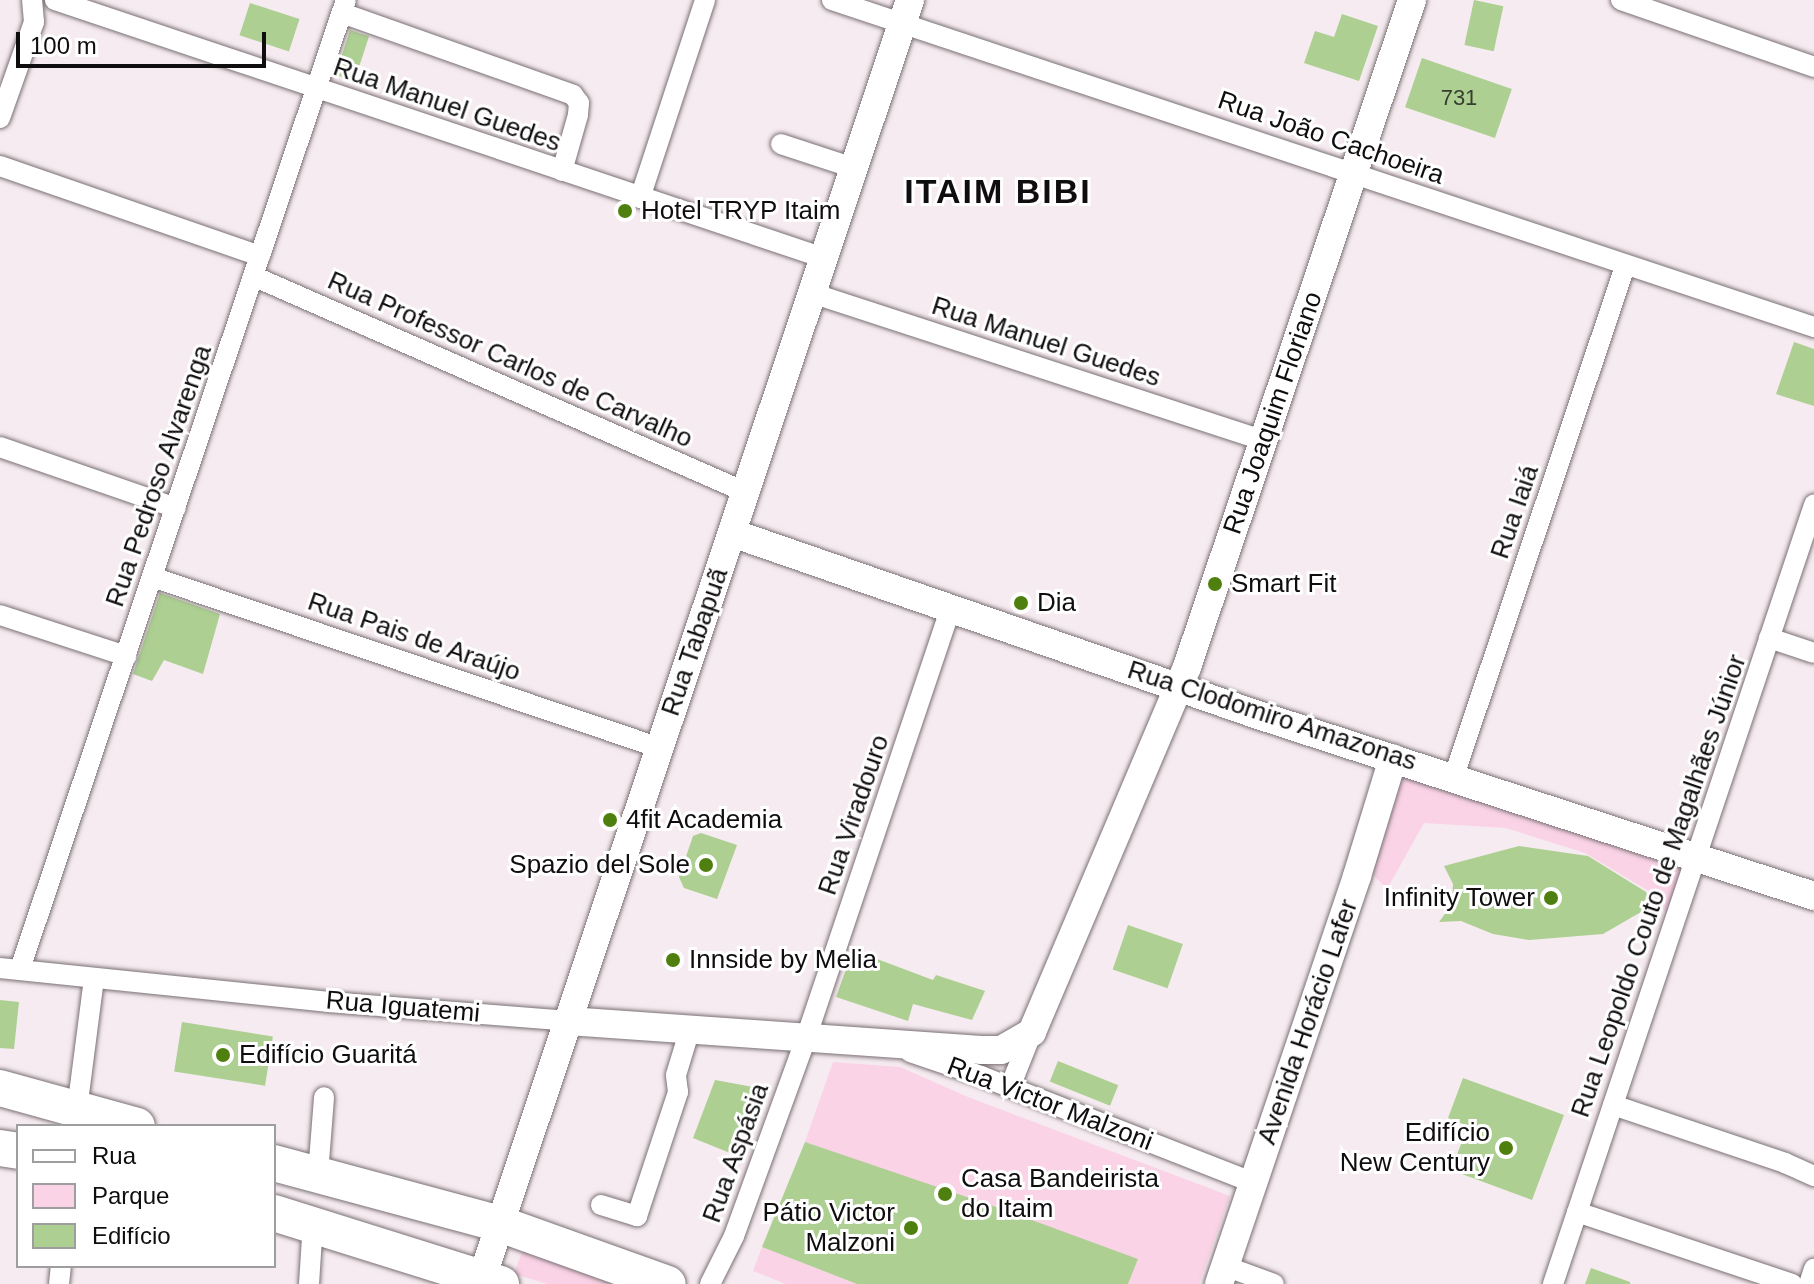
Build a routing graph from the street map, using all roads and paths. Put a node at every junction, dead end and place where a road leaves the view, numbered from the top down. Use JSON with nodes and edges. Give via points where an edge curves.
{"nodes":[{"id":1,"x":32,"y":0,"type":"edge"},
{"id":2,"x":54,"y":0,"type":"edge"},
{"id":3,"x":705,"y":0,"type":"edge"},
{"id":4,"x":832,"y":0,"type":"edge"},
{"id":5,"x":1412,"y":0,"type":"edge"},
{"id":6,"x":1621,"y":0,"type":"edge"},
{"id":7,"x":344,"y":6,"type":"edge"},
{"id":8,"x":906,"y":11,"type":"edge"},
{"id":9,"x":34,"y":22,"type":"junction"},
{"id":10,"x":1814,"y":67,"type":"edge"},
{"id":11,"x":316,"y":89,"type":"junction"},
{"id":12,"x":0,"y":118,"type":"edge"},
{"id":13,"x":781,"y":144,"type":"dead end"},
{"id":14,"x":0,"y":166,"type":"edge"},
{"id":15,"x":854,"y":168,"type":"junction"},
{"id":16,"x":562,"y":171,"type":"junction"},
{"id":17,"x":1355,"y":173,"type":"junction"},
{"id":18,"x":640,"y":198,"type":"junction"},
{"id":19,"x":824,"y":258,"type":"junction"},
{"id":20,"x":257,"y":266,"type":"junction"},
{"id":21,"x":1625,"y":266,"type":"junction"},
{"id":22,"x":812,"y":293,"type":"junction"},
{"id":23,"x":1814,"y":327,"type":"edge"},
{"id":24,"x":1263,"y":440,"type":"junction"},
{"id":25,"x":0,"y":447,"type":"edge"},
{"id":26,"x":745,"y":492,"type":"junction"},
{"id":27,"x":1814,"y":505,"type":"edge"},
{"id":28,"x":176,"y":508,"type":"junction"},
{"id":29,"x":732,"y":533,"type":"junction"},
{"id":30,"x":152,"y":577,"type":"junction"},
{"id":31,"x":951,"y":608,"type":"junction"},
{"id":32,"x":0,"y":615,"type":"edge"},
{"id":33,"x":1769,"y":638,"type":"junction"},
{"id":34,"x":1814,"y":653,"type":"edge"},
{"id":35,"x":126,"y":656,"type":"junction"},
{"id":36,"x":1179,"y":687,"type":"junction"},
{"id":37,"x":660,"y":748,"type":"junction"},
{"id":38,"x":1393,"y":758,"type":"junction"},
{"id":39,"x":1454,"y":776,"type":"junction"},
{"id":40,"x":1696,"y":856,"type":"junction"},
{"id":41,"x":1814,"y":896,"type":"edge"},
{"id":42,"x":10,"y":968,"type":"edge"},
{"id":43,"x":94,"y":978,"type":"junction"},
{"id":44,"x":568,"y":1021,"type":"junction"},
{"id":45,"x":690,"y":1029,"type":"junction"},
{"id":46,"x":1032,"y":1032,"type":"junction"},
{"id":47,"x":806,"y":1038,"type":"junction"},
{"id":48,"x":889,"y":1045,"type":"junction"},
{"id":49,"x":1010,"y":1087,"type":"junction"},
{"id":50,"x":0,"y":1088,"type":"edge"},
{"id":51,"x":324,"y":1097,"type":"dead end"},
{"id":52,"x":1613,"y":1105,"type":"junction"},
{"id":53,"x":76,"y":1118,"type":"edge"},
{"id":54,"x":122,"y":1124,"type":"edge"},
{"id":55,"x":276,"y":1164,"type":"edge"},
{"id":56,"x":318,"y":1174,"type":"junction"},
{"id":57,"x":1814,"y":1176,"type":"edge"},
{"id":58,"x":1254,"y":1183,"type":"junction"},
{"id":59,"x":601,"y":1205,"type":"dead end"},
{"id":60,"x":1577,"y":1212,"type":"junction"},
{"id":61,"x":276,"y":1213,"type":"edge"},
{"id":62,"x":313,"y":1222,"type":"junction"},
{"id":63,"x":500,"y":1224,"type":"junction"},
{"id":64,"x":1814,"y":1269,"type":"edge"},
{"id":65,"x":1222,"y":1275,"type":"edge"},
{"id":66,"x":488,"y":1282,"type":"edge"},
{"id":67,"x":309,"y":1284,"type":"edge"},
{"id":68,"x":668,"y":1284,"type":"edge"},
{"id":69,"x":710,"y":1284,"type":"edge"},
{"id":70,"x":1274,"y":1284,"type":"edge"},
{"id":71,"x":1553,"y":1284,"type":"edge"},
{"id":72,"x":1792,"y":1284,"type":"edge"},
{"id":73,"x":1809,"y":1284,"type":"edge"}],
"edges":[{"from":1,"to":9,"type":"street"},
{"from":2,"to":9,"type":"street"},
{"from":2,"to":11,"type":"street","name":"Rua Manuel Guedes"},
{"from":3,"to":18,"type":"street"},
{"from":4,"to":8,"type":"street","name":"Rua João Cachoeira"},
{"from":5,"to":17,"type":"street","name":"Rua Joaquim Floriano"},
{"from":6,"to":10,"type":"street"},
{"from":7,"to":11,"type":"street","name":"Rua Pedroso Alvarenga"},
{"from":7,"to":16,"type":"street","via":[[573,95],[578,115]]},
{"from":8,"to":15,"type":"street","name":"Rua Tabapuã"},
{"from":8,"to":17,"type":"street","name":"Rua João Cachoeira"},
{"from":9,"to":12,"type":"street"},
{"from":11,"to":16,"type":"street","name":"Rua Manuel Guedes"},
{"from":11,"to":20,"type":"street","name":"Rua Pedroso Alvarenga"},
{"from":13,"to":15,"type":"street"},
{"from":14,"to":20,"type":"street","name":"Rua Professor Carlos de Carvalho"},
{"from":15,"to":19,"type":"street","name":"Rua Tabapuã"},
{"from":16,"to":18,"type":"street","name":"Rua Manuel Guedes"},
{"from":17,"to":21,"type":"street","name":"Rua João Cachoeira"},
{"from":17,"to":24,"type":"street","name":"Rua Joaquim Floriano"},
{"from":18,"to":19,"type":"street","name":"Rua Manuel Guedes"},
{"from":19,"to":22,"type":"street","name":"Rua Tabapuã"},
{"from":20,"to":26,"type":"street","name":"Rua Professor Carlos de Carvalho"},
{"from":20,"to":28,"type":"street","name":"Rua Pedroso Alvarenga"},
{"from":21,"to":23,"type":"street","name":"Rua João Cachoeira"},
{"from":21,"to":39,"type":"street","name":"Rua Iaiá"},
{"from":22,"to":24,"type":"street","name":"Rua Manuel Guedes"},
{"from":22,"to":26,"type":"street","name":"Rua Tabapuã"},
{"from":24,"to":36,"type":"street","name":"Rua Joaquim Floriano"},
{"from":25,"to":28,"type":"street"},
{"from":26,"to":29,"type":"street","name":"Rua Tabapuã"},
{"from":27,"to":33,"type":"street","name":"Rua Leopoldo Couto de Magalhães Júnior"},
{"from":28,"to":30,"type":"street","name":"Rua Pedroso Alvarenga"},
{"from":29,"to":31,"type":"street","name":"Rua Clodomiro Amazonas"},
{"from":29,"to":37,"type":"street","name":"Rua Tabapuã"},
{"from":30,"to":35,"type":"street","name":"Rua Pedroso Alvarenga"},
{"from":30,"to":37,"type":"street","name":"Rua Pais de Araújo"},
{"from":31,"to":36,"type":"street","name":"Rua Clodomiro Amazonas"},
{"from":31,"to":47,"type":"street","name":"Rua Viradouro"},
{"from":32,"to":35,"type":"street"},
{"from":33,"to":34,"type":"street"},
{"from":33,"to":40,"type":"street","name":"Rua Leopoldo Couto de Magalhães Júnior"},
{"from":35,"to":42,"type":"street","name":"Rua Pedroso Alvarenga"},
{"from":36,"to":38,"type":"street","name":"Rua Clodomiro Amazonas"},
{"from":36,"to":46,"type":"street","name":"Rua Joaquim Floriano"},
{"from":37,"to":44,"type":"street","name":"Rua Tabapuã"},
{"from":38,"to":39,"type":"street","name":"Rua Clodomiro Amazonas"},
{"from":38,"to":58,"type":"street","name":"Avenida Horácio Lafer"},
{"from":39,"to":40,"type":"street","name":"Rua Clodomiro Amazonas"},
{"from":40,"to":41,"type":"street","name":"Rua Clodomiro Amazonas"},
{"from":40,"to":52,"type":"street","name":"Rua Leopoldo Couto de Magalhães Júnior"},
{"from":42,"to":43,"type":"street","name":"Rua Iguatemi"},
{"from":43,"to":44,"type":"street","name":"Rua Iguatemi"},
{"from":43,"to":53,"type":"street"},
{"from":44,"to":45,"type":"street","name":"Rua Iguatemi"},
{"from":44,"to":63,"type":"street","name":"Rua Tabapuã"},
{"from":45,"to":47,"type":"street","name":"Rua Iguatemi"},
{"from":45,"to":59,"type":"street","via":[[676,1075],[678,1092],[637,1216]]},
{"from":46,"to":48,"type":"street","name":"Rua Victor Malzoni","via":[[1001,1050]]},
{"from":46,"to":49,"type":"street","name":"Rua Joaquim Floriano"},
{"from":47,"to":48,"type":"street","name":"Rua Victor Malzoni"},
{"from":47,"to":69,"type":"street","name":"Rua Aspásia","via":[[734,1236]]},
{"from":48,"to":49,"type":"street","name":"Rua Victor Malzoni"},
{"from":49,"to":58,"type":"street","name":"Rua Victor Malzoni"},
{"from":50,"to":53,"type":"highway"},
{"from":51,"to":56,"type":"street"},
{"from":52,"to":57,"type":"street"},
{"from":52,"to":60,"type":"street","name":"Rua Leopoldo Couto de Magalhães Júnior"},
{"from":53,"to":54,"type":"highway"},
{"from":55,"to":56,"type":"highway"},
{"from":56,"to":63,"type":"highway"},
{"from":58,"to":65,"type":"street","name":"Avenida Horácio Lafer"},
{"from":60,"to":71,"type":"street","name":"Rua Leopoldo Couto de Magalhães Júnior"},
{"from":60,"to":72,"type":"street"},
{"from":61,"to":62,"type":"highway"},
{"from":62,"to":66,"type":"highway"},
{"from":62,"to":67,"type":"street"},
{"from":63,"to":66,"type":"street","name":"Rua Tabapuã"},
{"from":63,"to":68,"type":"highway"},
{"from":64,"to":73,"type":"street"},
{"from":65,"to":70,"type":"street"}]}
